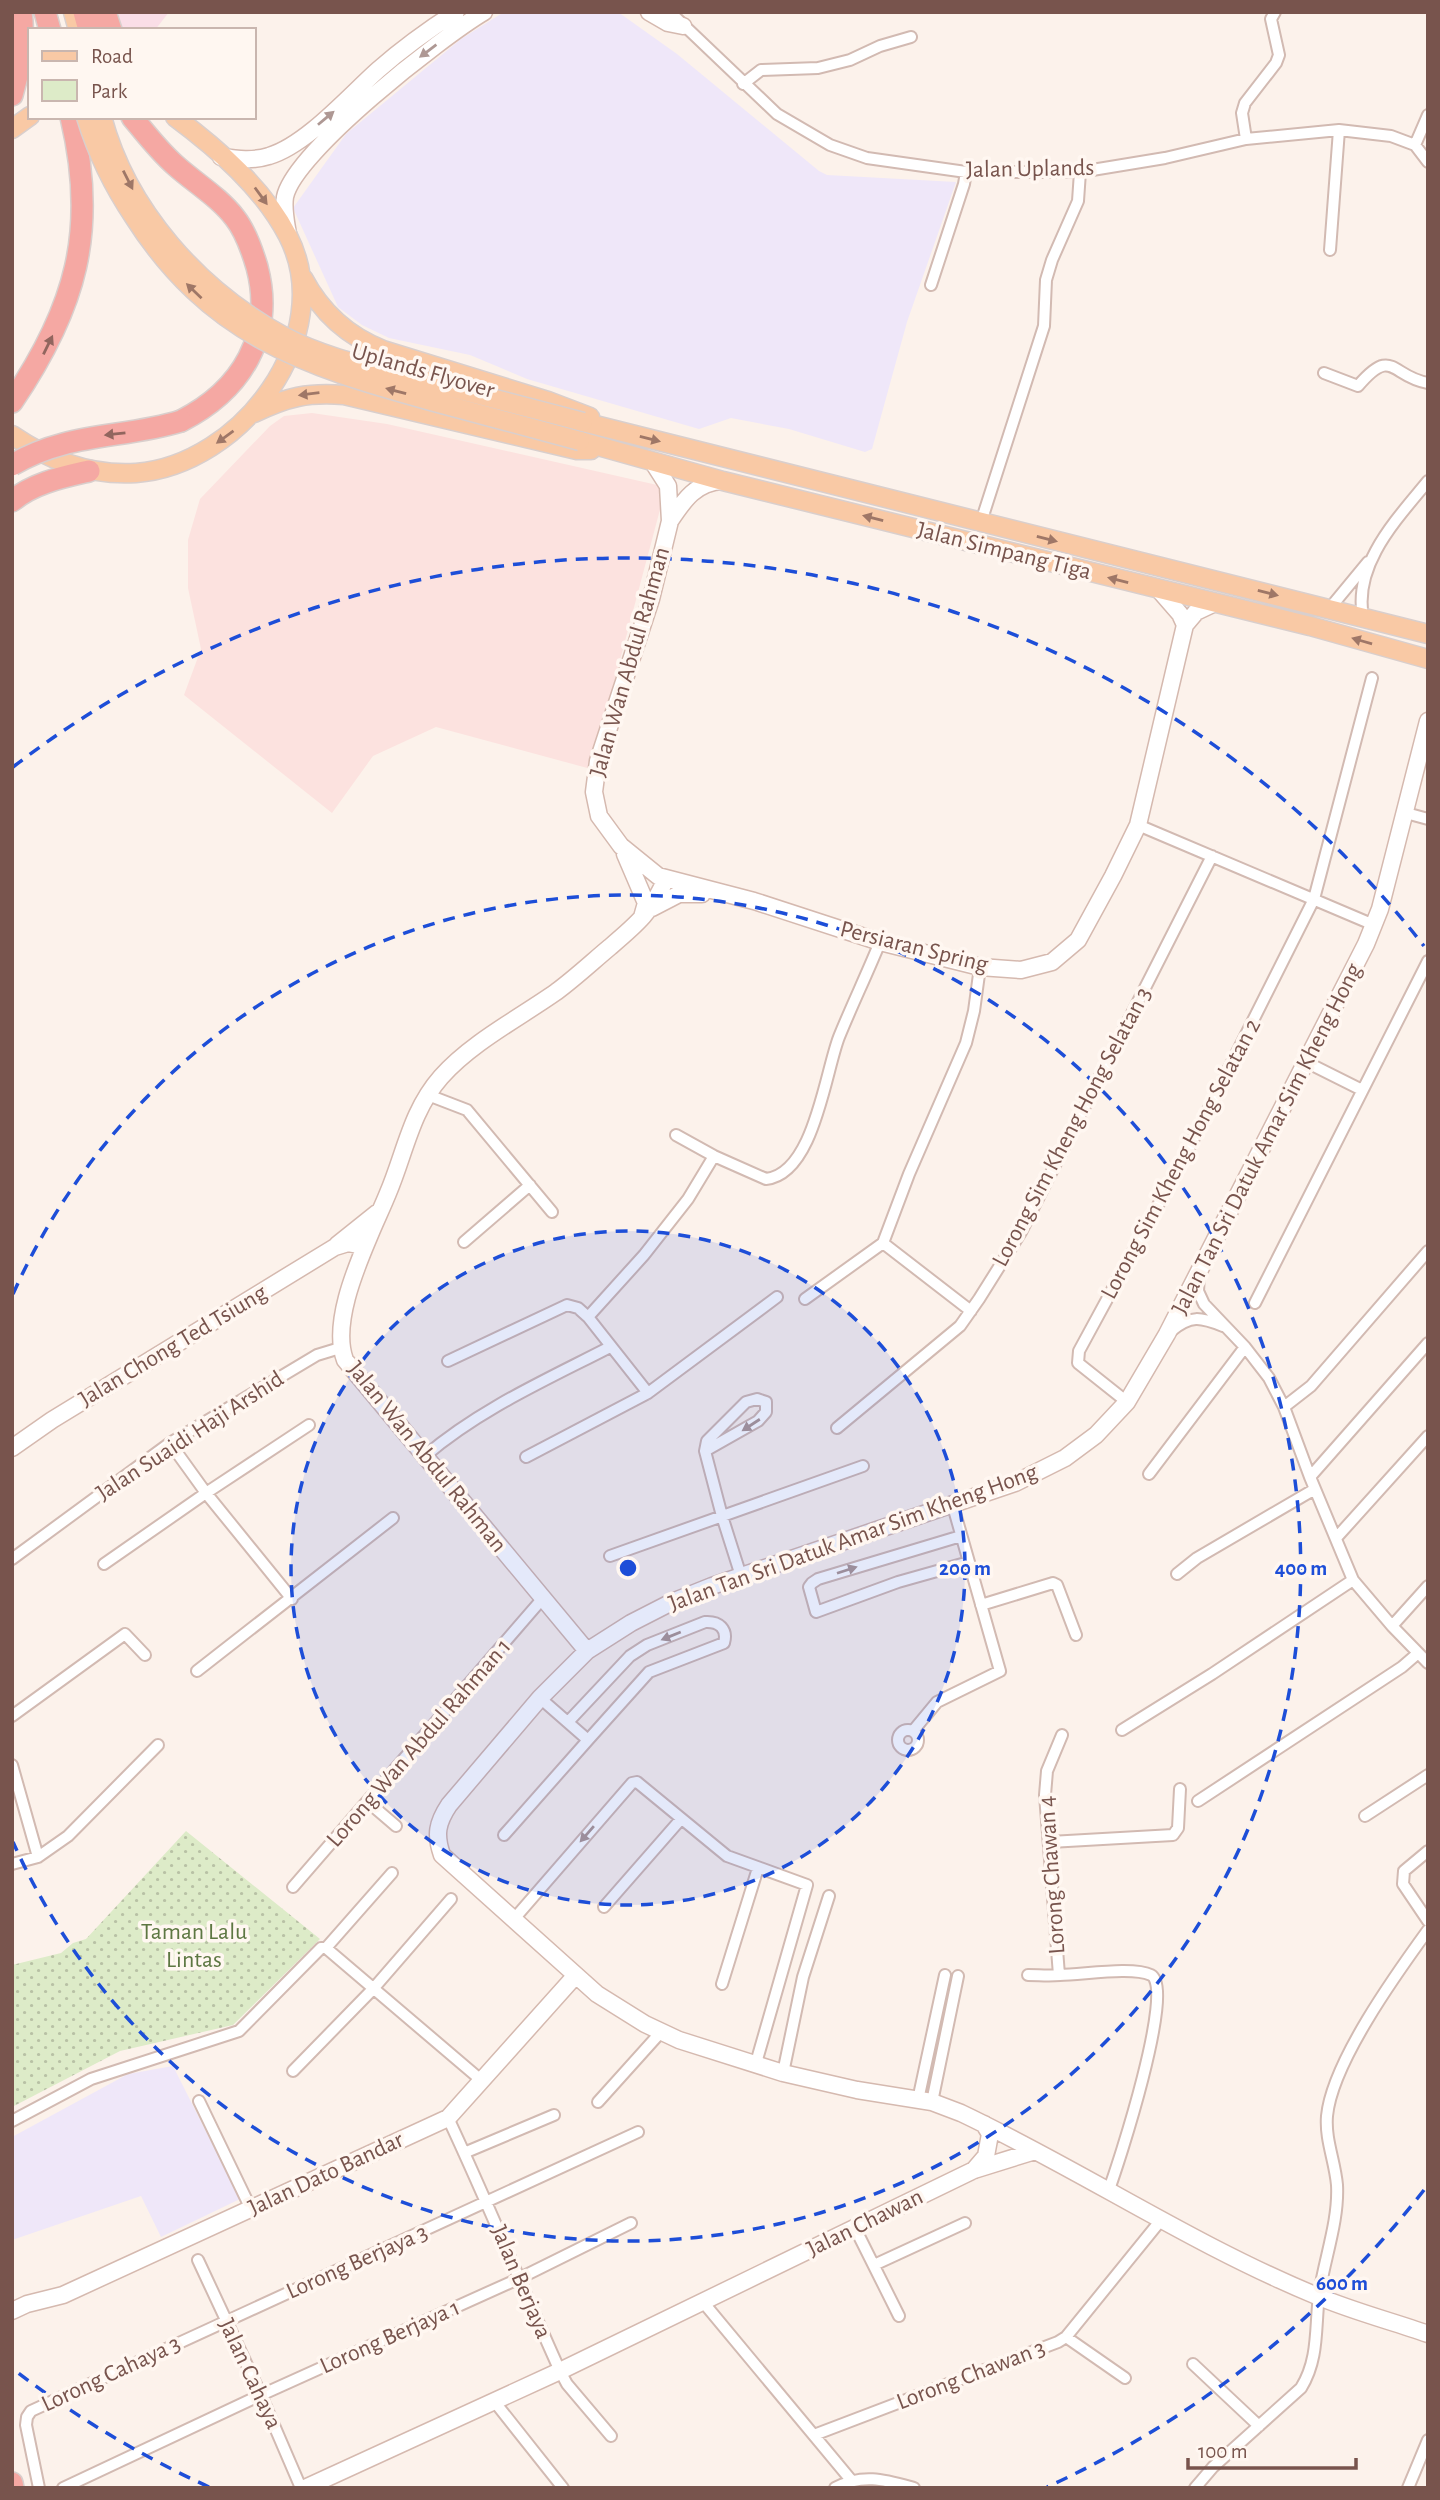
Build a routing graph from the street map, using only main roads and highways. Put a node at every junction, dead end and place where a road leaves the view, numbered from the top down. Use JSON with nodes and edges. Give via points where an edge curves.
{"nodes":[{"id":1,"x":21,"y":12,"type":"edge"},
{"id":2,"x":12,"y":95,"type":"edge"},
{"id":3,"x":28,"y":117,"type":"edge"},
{"id":4,"x":71,"y":119,"type":"edge"},
{"id":5,"x":87,"y":119,"type":"edge"},
{"id":6,"x":103,"y":119,"type":"edge"},
{"id":7,"x":134,"y":119,"type":"edge"},
{"id":8,"x":177,"y":119,"type":"edge"},
{"id":9,"x":12,"y":129,"type":"edge"},
{"id":10,"x":298,"y":268,"type":"junction"},
{"id":11,"x":12,"y":402,"type":"edge"},
{"id":12,"x":250,"y":415,"type":"junction"},
{"id":13,"x":583,"y":422,"type":"joint"},
{"id":14,"x":619,"y":431,"type":"junction"},
{"id":15,"x":12,"y":435,"type":"edge"},
{"id":16,"x":580,"y":441,"type":"joint"},
{"id":17,"x":615,"y":451,"type":"junction"},
{"id":18,"x":12,"y":465,"type":"edge"},
{"id":19,"x":89,"y":471,"type":"junction"},
{"id":20,"x":12,"y":501,"type":"edge"},
{"id":21,"x":1428,"y":634,"type":"edge"},
{"id":22,"x":1420,"y":657,"type":"edge"}],
"edges":[{"from":1,"to":2,"type":"highway","via":[[20,69]]},
{"from":3,"to":9,"type":"main road"},
{"from":11,"to":4,"type":"highway","one_way":true,"via":[[44,354],[72,287],[84,211]]},
{"from":16,"to":5,"type":"main road","name":"Uplands Flyover","one_way":true,"bridge":true,"via":[[352,380],[274,348],[234,324],[176,274],[144,233],[113,185]]},
{"from":6,"to":13,"type":"main road","name":"Uplands Flyover","one_way":true,"bridge":true,"via":[[140,203],[180,256],[217,291],[283,336],[360,365]]},
{"from":7,"to":18,"type":"highway","one_way":true,"bridge":true,"via":[[174,164],[236,219],[255,260],[262,302],[260,331],[242,371],[200,411],[141,431],[61,443]]},
{"from":8,"to":10,"type":"main road","one_way":true,"via":[[253,185],[289,238]]},
{"from":10,"to":12,"type":"main road","via":[[302,302],[291,352]]},
{"from":10,"to":14,"type":"main road","via":[[326,312],[362,341],[548,401]]},
{"from":17,"to":12,"type":"main road","one_way":true,"via":[[577,450],[344,395],[298,396]]},
{"from":12,"to":19,"type":"main road","one_way":true,"via":[[228,437],[167,467],[139,473]]},
{"from":13,"to":14,"type":"main road","name":"Jalan Simpang Tiga"},
{"from":14,"to":21,"type":"main road","name":"Jalan Simpang Tiga","one_way":true},
{"from":15,"to":19,"type":"main road","via":[[35,451]]},
{"from":16,"to":17,"type":"main road","name":"Jalan Simpang Tiga"},
{"from":22,"to":17,"type":"main road","name":"Jalan Simpang Tiga","one_way":true},
{"from":19,"to":20,"type":"highway","via":[[40,485]]}]}
